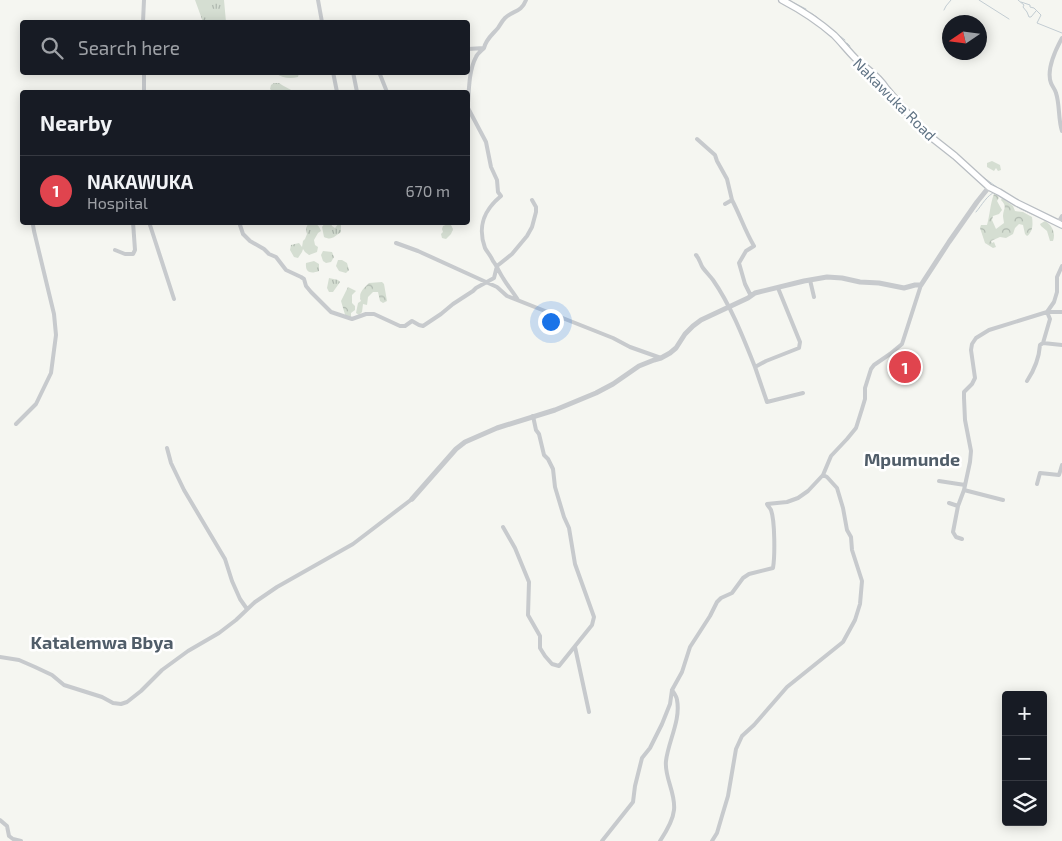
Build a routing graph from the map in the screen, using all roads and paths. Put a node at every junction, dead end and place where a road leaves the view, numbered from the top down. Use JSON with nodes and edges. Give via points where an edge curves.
{"nodes":[{"id":1,"x":144,"y":0,"type":"edge"},
{"id":2,"x":318,"y":0,"type":"edge"},
{"id":3,"x":526,"y":0,"type":"edge"},
{"id":4,"x":782,"y":0,"type":"edge"},
{"id":5,"x":143,"y":20,"type":"edge"},
{"id":6,"x":322,"y":20,"type":"edge"},
{"id":7,"x":1062,"y":38,"type":"edge"},
{"id":8,"x":484,"y":48,"type":"junction"},
{"id":9,"x":470,"y":49,"type":"edge"},
{"id":10,"x":144,"y":75,"type":"edge"},
{"id":11,"x":333,"y":75,"type":"edge"},
{"id":12,"x":354,"y":75,"type":"edge"},
{"id":13,"x":380,"y":75,"type":"edge"},
{"id":14,"x":144,"y":90,"type":"edge"},
{"id":15,"x":336,"y":90,"type":"edge"},
{"id":16,"x":357,"y":90,"type":"edge"},
{"id":17,"x":386,"y":90,"type":"edge"},
{"id":18,"x":469,"y":90,"type":"edge"},
{"id":19,"x":470,"y":112,"type":"edge"},
{"id":20,"x":1062,"y":131,"type":"edge"},
{"id":21,"x":697,"y":140,"type":"dead end"},
{"id":22,"x":989,"y":187,"type":"junction"},
{"id":23,"x":532,"y":200,"type":"dead end"},
{"id":24,"x":732,"y":200,"type":"junction"},
{"id":25,"x":725,"y":204,"type":"dead end"},
{"id":26,"x":1062,"y":216,"type":"edge"},
{"id":27,"x":1060,"y":224,"type":"edge"},
{"id":28,"x":33,"y":225,"type":"edge"},
{"id":29,"x":133,"y":225,"type":"edge"},
{"id":30,"x":150,"y":225,"type":"edge"},
{"id":31,"x":240,"y":225,"type":"edge"},
{"id":32,"x":396,"y":243,"type":"dead end"},
{"id":33,"x":115,"y":250,"type":"dead end"},
{"id":34,"x":696,"y":255,"type":"dead end"},
{"id":35,"x":497,"y":266,"type":"junction"},
{"id":36,"x":1062,"y":266,"type":"edge"},
{"id":37,"x":810,"y":280,"type":"junction"},
{"id":38,"x":486,"y":282,"type":"junction"},
{"id":39,"x":921,"y":285,"type":"junction"},
{"id":40,"x":778,"y":288,"type":"junction"},
{"id":41,"x":754,"y":293,"type":"junction"},
{"id":42,"x":814,"y":297,"type":"dead end"},
{"id":43,"x":174,"y":299,"type":"dead end"},
{"id":44,"x":518,"y":300,"type":"junction"},
{"id":45,"x":728,"y":306,"type":"junction"},
{"id":46,"x":1047,"y":312,"type":"junction"},
{"id":47,"x":1062,"y":312,"type":"edge"},
{"id":48,"x":1043,"y":343,"type":"junction"},
{"id":49,"x":1062,"y":345,"type":"edge"},
{"id":50,"x":661,"y":358,"type":"junction"},
{"id":51,"x":755,"y":367,"type":"junction"},
{"id":52,"x":1027,"y":381,"type":"dead end"},
{"id":53,"x":803,"y":392,"type":"dead end"},
{"id":54,"x":533,"y":416,"type":"junction"},
{"id":55,"x":16,"y":424,"type":"dead end"},
{"id":56,"x":167,"y":448,"type":"dead end"},
{"id":57,"x":1062,"y":465,"type":"edge"},
{"id":58,"x":823,"y":475,"type":"junction"},
{"id":59,"x":938,"y":481,"type":"dead end"},
{"id":60,"x":1037,"y":484,"type":"dead end"},
{"id":61,"x":964,"y":488,"type":"junction"},
{"id":62,"x":412,"y":498,"type":"joint"},
{"id":63,"x":1003,"y":500,"type":"dead end"},
{"id":64,"x":949,"y":503,"type":"dead end"},
{"id":65,"x":958,"y":506,"type":"junction"},
{"id":66,"x":503,"y":527,"type":"dead end"},
{"id":67,"x":962,"y":540,"type":"dead end"},
{"id":68,"x":247,"y":609,"type":"junction"},
{"id":69,"x":575,"y":647,"type":"junction"},
{"id":70,"x":0,"y":657,"type":"edge"},
{"id":71,"x":672,"y":690,"type":"junction"},
{"id":72,"x":589,"y":712,"type":"dead end"},
{"id":73,"x":0,"y":820,"type":"edge"},
{"id":74,"x":21,"y":841,"type":"edge"},
{"id":75,"x":602,"y":841,"type":"edge"},
{"id":76,"x":660,"y":841,"type":"edge"},
{"id":77,"x":712,"y":841,"type":"edge"}],
"edges":[{"from":1,"to":5,"type":"street"},
{"from":2,"to":6,"type":"street"},
{"from":3,"to":8,"type":"street","via":[[522,8],[506,18],[490,36]]},
{"from":4,"to":22,"type":"main road","name":"Nakawuka Road","via":[[816,20],[834,36],[881,80],[922,130]]},
{"from":7,"to":20,"type":"street","via":[[1053,58],[1050,81],[1056,92]]},
{"from":8,"to":9,"type":"street"},
{"from":8,"to":18,"type":"street","via":[[474,60]]},
{"from":10,"to":14,"type":"street"},
{"from":11,"to":15,"type":"street"},
{"from":12,"to":16,"type":"street"},
{"from":13,"to":17,"type":"street"},
{"from":19,"to":35,"type":"street","via":[[486,142],[490,167],[501,196],[483,217],[481,227],[485,249]]},
{"from":21,"to":24,"type":"street","via":[[715,155],[727,178]]},
{"from":22,"to":27,"type":"main road","name":"Nakawuka Road"},
{"from":22,"to":39,"type":"street"},
{"from":23,"to":35,"type":"street","via":[[536,212],[527,236]]},
{"from":24,"to":25,"type":"street"},
{"from":24,"to":41,"type":"street","via":[[754,246],[746,251],[739,263],[750,294]]},
{"from":26,"to":27,"type":"street"},
{"from":28,"to":55,"type":"street","via":[[56,335],[51,373],[36,404]]},
{"from":29,"to":33,"type":"street","via":[[133,254]]},
{"from":30,"to":43,"type":"street"},
{"from":31,"to":38,"type":"street","via":[[250,241],[276,257],[286,270],[301,277],[331,312],[346,318],[374,314],[400,326],[412,322],[423,326]]},
{"from":32,"to":38,"type":"street"},
{"from":34,"to":45,"type":"street"},
{"from":35,"to":38,"type":"street","via":[[494,278]]},
{"from":35,"to":44,"type":"street"},
{"from":36,"to":46,"type":"street","via":[[1054,302]]},
{"from":37,"to":39,"type":"street","via":[[827,277],[904,288]]},
{"from":37,"to":40,"type":"street"},
{"from":37,"to":42,"type":"street"},
{"from":38,"to":44,"type":"street"},
{"from":39,"to":58,"type":"street","via":[[902,344],[871,369],[856,428],[831,456]]},
{"from":40,"to":41,"type":"street"},
{"from":40,"to":51,"type":"street","via":[[800,342],[799,348]]},
{"from":41,"to":45,"type":"street"},
{"from":44,"to":50,"type":"street"},
{"from":45,"to":50,"type":"street","via":[[701,320],[685,334],[676,348]]},
{"from":45,"to":51,"type":"street"},
{"from":46,"to":47,"type":"street"},
{"from":46,"to":48,"type":"street","via":[[1050,318]]},
{"from":46,"to":61,"type":"street","via":[[989,330],[973,341],[975,378],[964,392],[971,451]]},
{"from":48,"to":49,"type":"street"},
{"from":48,"to":52,"type":"street","via":[[1038,362]]},
{"from":50,"to":54,"type":"street","via":[[639,366],[596,393]]},
{"from":51,"to":53,"type":"street","via":[[767,402]]},
{"from":54,"to":62,"type":"street","via":[[465,442]]},
{"from":54,"to":69,"type":"street","via":[[544,456],[553,469],[575,564],[594,617],[592,625]]},
{"from":56,"to":68,"type":"street","via":[[184,490],[225,559],[240,600]]},
{"from":57,"to":60,"type":"street","via":[[1059,475],[1041,473]]},
{"from":58,"to":71,"type":"street","via":[[798,498],[767,504],[774,525],[773,568],[749,574],[732,593],[717,602],[692,643]]},
{"from":58,"to":77,"type":"street","via":[[837,488],[843,508],[862,581],[860,604],[843,642],[787,687],[742,736],[736,749],[728,796]]},
{"from":59,"to":61,"type":"street"},
{"from":61,"to":63,"type":"street"},
{"from":61,"to":65,"type":"street"},
{"from":62,"to":68,"type":"street","via":[[353,544],[277,587]]},
{"from":64,"to":65,"type":"street"},
{"from":65,"to":67,"type":"street","via":[[953,533]]},
{"from":66,"to":69,"type":"street","via":[[529,582],[528,615],[540,636],[540,648],[552,664],[559,666]]},
{"from":68,"to":70,"type":"street","via":[[121,704],[64,685],[52,674],[19,660]]},
{"from":69,"to":72,"type":"street"},
{"from":71,"to":75,"type":"street","via":[[662,724],[642,758],[633,802]]},
{"from":71,"to":76,"type":"street","via":[[677,699],[677,712],[665,766],[674,812]]},
{"from":73,"to":74,"type":"street","via":[[7,826],[8,836]]}]}
